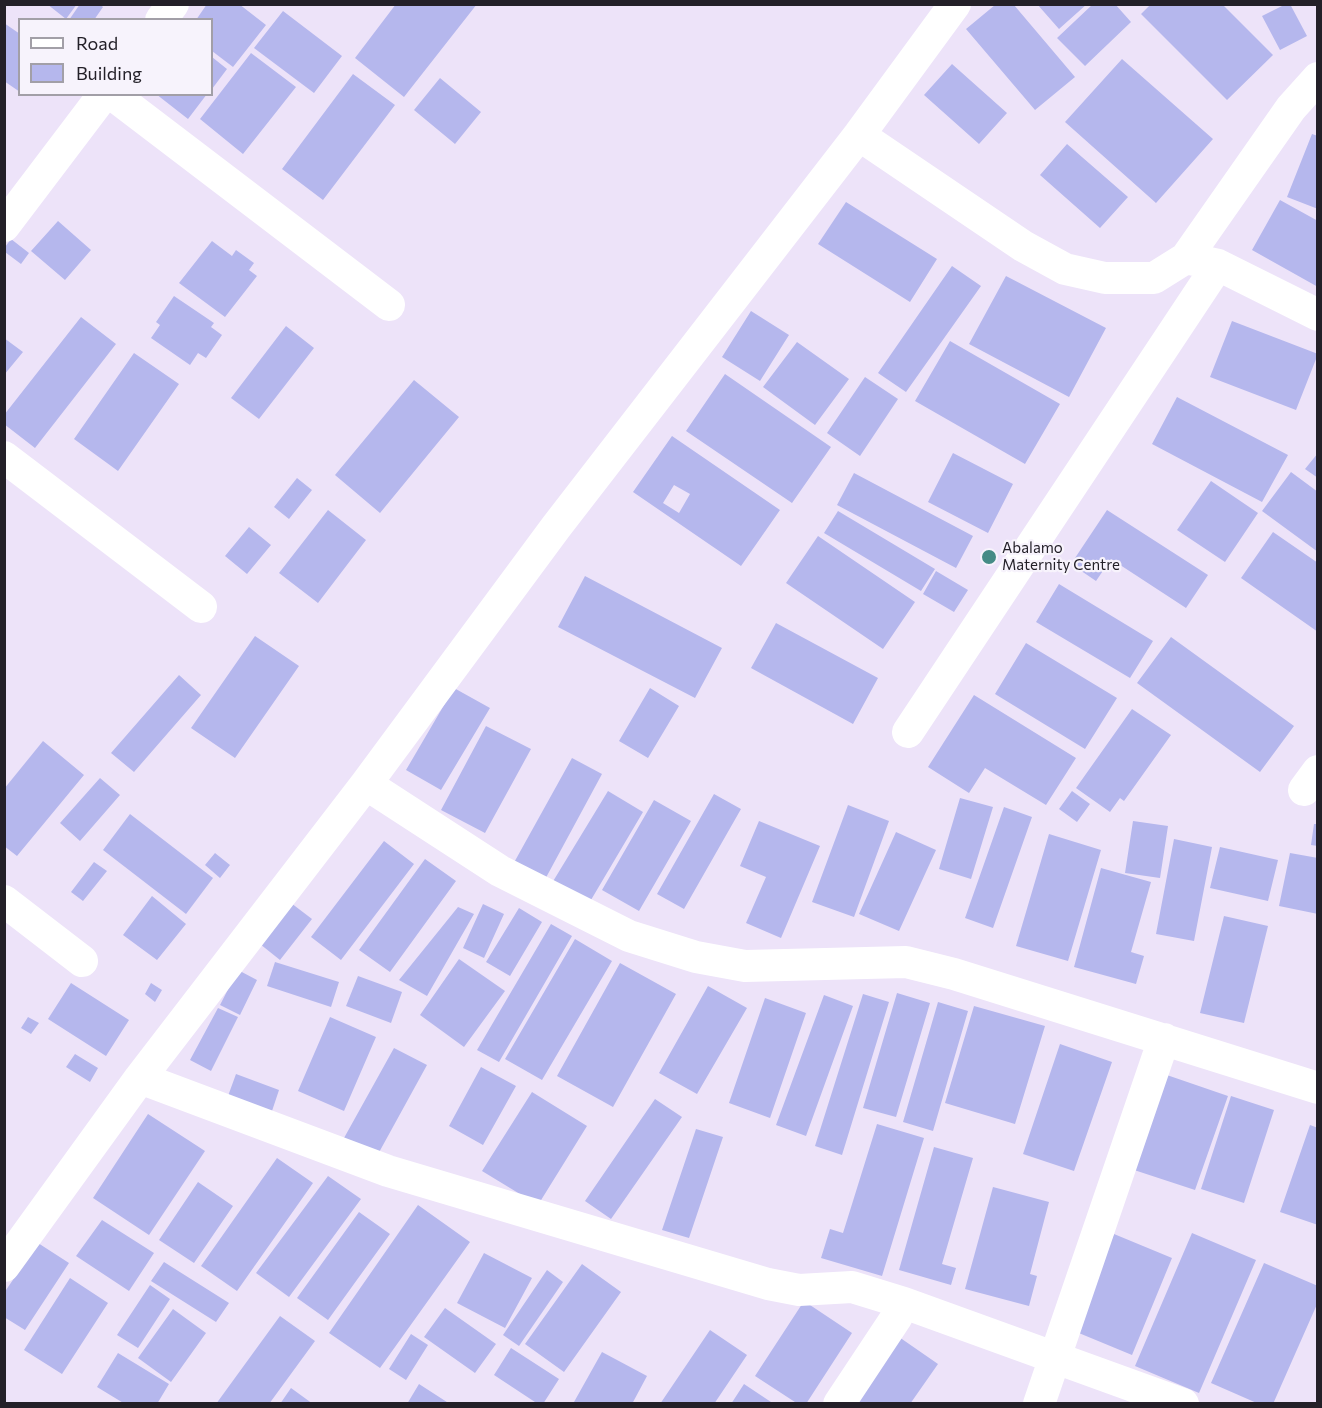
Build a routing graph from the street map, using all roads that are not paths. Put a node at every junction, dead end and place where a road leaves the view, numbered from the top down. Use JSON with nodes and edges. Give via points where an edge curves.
{"nodes":[{"id":1,"x":173,"y":4,"type":"edge"},
{"id":2,"x":955,"y":4,"type":"edge"},
{"id":3,"x":162,"y":18,"type":"edge"},
{"id":4,"x":1317,"y":78,"type":"edge"},
{"id":5,"x":103,"y":96,"type":"edge"},
{"id":6,"x":115,"y":96,"type":"edge"},
{"id":7,"x":859,"y":135,"type":"junction"},
{"id":8,"x":4,"y":226,"type":"edge"},
{"id":9,"x":1186,"y":258,"type":"junction"},
{"id":10,"x":1218,"y":265,"type":"junction"},
{"id":11,"x":389,"y":305,"type":"dead end"},
{"id":12,"x":1317,"y":315,"type":"edge"},
{"id":13,"x":4,"y":457,"type":"edge"},
{"id":14,"x":201,"y":607,"type":"dead end"},
{"id":15,"x":908,"y":732,"type":"dead end"},
{"id":16,"x":366,"y":784,"type":"junction"},
{"id":17,"x":4,"y":901,"type":"edge"},
{"id":18,"x":82,"y":961,"type":"dead end"},
{"id":19,"x":1164,"y":1040,"type":"junction"},
{"id":20,"x":140,"y":1078,"type":"junction"},
{"id":21,"x":1317,"y":1088,"type":"edge"},
{"id":22,"x":4,"y":1266,"type":"edge"},
{"id":23,"x":904,"y":1303,"type":"junction"},
{"id":24,"x":1055,"y":1357,"type":"junction"},
{"id":25,"x":839,"y":1404,"type":"edge"},
{"id":26,"x":1039,"y":1404,"type":"edge"},
{"id":27,"x":1183,"y":1404,"type":"edge"}],
"edges":[{"from":1,"to":3,"type":"street"},
{"from":2,"to":7,"type":"street"},
{"from":4,"to":9,"type":"street","via":[[1291,108]]},
{"from":5,"to":8,"type":"street"},
{"from":6,"to":11,"type":"street"},
{"from":7,"to":9,"type":"street","via":[[1003,233],[1065,268],[1105,278],[1154,278]]},
{"from":7,"to":16,"type":"street","via":[[556,527]]},
{"from":9,"to":10,"type":"street"},
{"from":10,"to":12,"type":"street"},
{"from":10,"to":15,"type":"street"},
{"from":13,"to":14,"type":"street"},
{"from":16,"to":19,"type":"street","via":[[500,872],[629,936],[696,957],[745,966],[906,963],[954,974]]},
{"from":16,"to":20,"type":"street"},
{"from":17,"to":18,"type":"street"},
{"from":19,"to":21,"type":"street"},
{"from":19,"to":24,"type":"street"},
{"from":20,"to":22,"type":"street"},
{"from":20,"to":23,"type":"street","via":[[388,1171],[768,1284],[799,1290],[852,1287]]},
{"from":23,"to":24,"type":"street"},
{"from":23,"to":25,"type":"street"},
{"from":24,"to":26,"type":"street"},
{"from":24,"to":27,"type":"street"}]}
